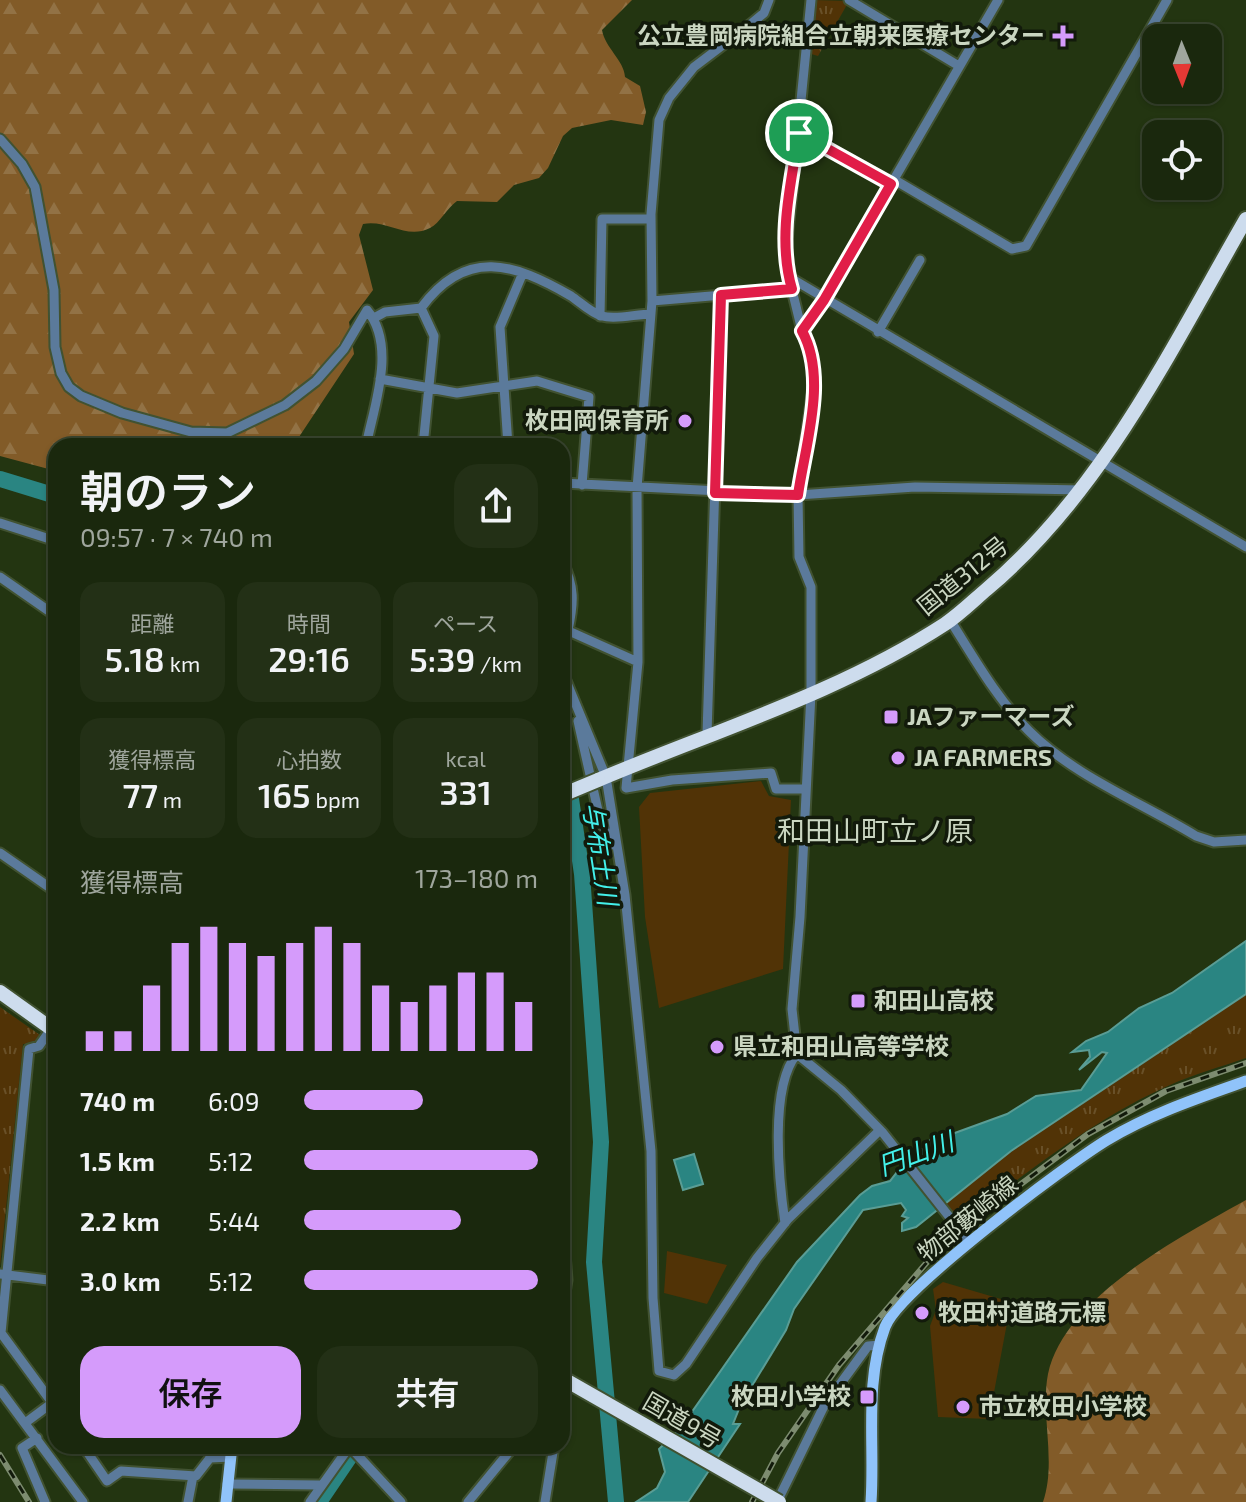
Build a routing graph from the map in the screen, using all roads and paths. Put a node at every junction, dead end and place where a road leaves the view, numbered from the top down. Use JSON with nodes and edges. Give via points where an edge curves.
{"nodes":[{"id":1,"x":769,"y":0,"type":"edge"},
{"id":2,"x":811,"y":0,"type":"edge"},
{"id":3,"x":849,"y":0,"type":"edge"},
{"id":4,"x":998,"y":0,"type":"edge"},
{"id":5,"x":1167,"y":0,"type":"edge"},
{"id":6,"x":959,"y":66,"type":"junction"},
{"id":7,"x":799,"y":133,"type":"junction"},
{"id":8,"x":0,"y":139,"type":"edge"},
{"id":9,"x":892,"y":181,"type":"junction"},
{"id":10,"x":651,"y":219,"type":"junction"},
{"id":11,"x":1244,"y":229,"type":"edge"},
{"id":12,"x":920,"y":260,"type":"dead end"},
{"id":13,"x":522,"y":275,"type":"junction"},
{"id":14,"x":789,"y":277,"type":"junction"},
{"id":15,"x":792,"y":289,"type":"junction"},
{"id":16,"x":721,"y":295,"type":"junction"},
{"id":17,"x":824,"y":300,"type":"junction"},
{"id":18,"x":652,"y":301,"type":"junction"},
{"id":19,"x":421,"y":308,"type":"junction"},
{"id":20,"x":651,"y":314,"type":"junction"},
{"id":21,"x":600,"y":316,"type":"junction"},
{"id":22,"x":374,"y":318,"type":"junction"},
{"id":23,"x":802,"y":331,"type":"junction"},
{"id":24,"x":878,"y":332,"type":"junction"},
{"id":25,"x":380,"y":379,"type":"junction"},
{"id":26,"x":503,"y":385,"type":"junction"},
{"id":27,"x":431,"y":388,"type":"junction"},
{"id":28,"x":368,"y":438,"type":"edge"},
{"id":29,"x":424,"y":438,"type":"edge"},
{"id":30,"x":507,"y":438,"type":"edge"},
{"id":31,"x":1101,"y":463,"type":"junction"},
{"id":32,"x":570,"y":484,"type":"edge"},
{"id":33,"x":582,"y":485,"type":"junction"},
{"id":34,"x":637,"y":488,"type":"junction"},
{"id":35,"x":1083,"y":490,"type":"junction"},
{"id":36,"x":715,"y":493,"type":"junction"},
{"id":37,"x":798,"y":495,"type":"junction"},
{"id":38,"x":0,"y":523,"type":"edge"},
{"id":39,"x":48,"y":538,"type":"edge"},
{"id":40,"x":1246,"y":547,"type":"edge"},
{"id":41,"x":0,"y":577,"type":"edge"},
{"id":42,"x":570,"y":582,"type":"edge"},
{"id":43,"x":570,"y":605,"type":"edge"},
{"id":44,"x":48,"y":610,"type":"edge"},
{"id":45,"x":950,"y":620,"type":"junction"},
{"id":46,"x":570,"y":631,"type":"edge"},
{"id":47,"x":638,"y":662,"type":"junction"},
{"id":48,"x":570,"y":691,"type":"edge"},
{"id":49,"x":811,"y":693,"type":"junction"},
{"id":50,"x":577,"y":709,"type":"junction"},
{"id":51,"x":707,"y":734,"type":"junction"},
{"id":52,"x":628,"y":767,"type":"junction"},
{"id":53,"x":602,"y":779,"type":"junction"},
{"id":54,"x":806,"y":789,"type":"junction"},
{"id":55,"x":570,"y":792,"type":"edge"},
{"id":56,"x":1246,"y":840,"type":"edge"},
{"id":57,"x":0,"y":853,"type":"edge"},
{"id":58,"x":619,"y":867,"type":"junction"},
{"id":59,"x":48,"y":886,"type":"edge"},
{"id":60,"x":0,"y":992,"type":"edge"},
{"id":61,"x":48,"y":1027,"type":"edge"},
{"id":62,"x":48,"y":1037,"type":"edge"},
{"id":63,"x":797,"y":1054,"type":"junction"},
{"id":64,"x":1246,"y":1081,"type":"edge"},
{"id":65,"x":882,"y":1132,"type":"junction"},
{"id":66,"x":785,"y":1223,"type":"junction"},
{"id":67,"x":970,"y":1243,"type":"junction"},
{"id":68,"x":3,"y":1275,"type":"edge"},
{"id":69,"x":48,"y":1280,"type":"edge"},
{"id":70,"x":880,"y":1345,"type":"junction"},
{"id":71,"x":570,"y":1383,"type":"edge"},
{"id":72,"x":0,"y":1390,"type":"edge"},
{"id":73,"x":48,"y":1398,"type":"edge"},
{"id":74,"x":48,"y":1410,"type":"edge"},
{"id":75,"x":25,"y":1423,"type":"junction"},
{"id":76,"x":37,"y":1438,"type":"junction"},
{"id":77,"x":48,"y":1453,"type":"edge"},
{"id":78,"x":48,"y":1454,"type":"edge"},
{"id":79,"x":88,"y":1454,"type":"edge"},
{"id":80,"x":210,"y":1454,"type":"edge"},
{"id":81,"x":224,"y":1454,"type":"edge"},
{"id":82,"x":231,"y":1454,"type":"edge"},
{"id":83,"x":344,"y":1454,"type":"edge"},
{"id":84,"x":356,"y":1454,"type":"edge"},
{"id":85,"x":507,"y":1454,"type":"edge"},
{"id":86,"x":553,"y":1454,"type":"edge"},
{"id":87,"x":210,"y":1458,"type":"junction"},
{"id":88,"x":193,"y":1476,"type":"junction"},
{"id":89,"x":227,"y":1484,"type":"junction"},
{"id":90,"x":319,"y":1485,"type":"junction"},
{"id":91,"x":45,"y":1502,"type":"edge"},
{"id":92,"x":83,"y":1502,"type":"edge"},
{"id":93,"x":188,"y":1502,"type":"edge"},
{"id":94,"x":226,"y":1502,"type":"edge"},
{"id":95,"x":310,"y":1502,"type":"edge"},
{"id":96,"x":401,"y":1502,"type":"edge"},
{"id":97,"x":468,"y":1502,"type":"edge"},
{"id":98,"x":545,"y":1502,"type":"edge"},
{"id":99,"x":778,"y":1502,"type":"edge"},
{"id":100,"x":871,"y":1502,"type":"edge"}],
"edges":[{"from":1,"to":10,"type":"street","via":[[764,13],[705,57],[669,98],[657,133]]},
{"from":2,"to":7,"type":"street"},
{"from":3,"to":6,"type":"street"},
{"from":4,"to":6,"type":"street"},
{"from":5,"to":9,"type":"street","via":[[1026,246],[1012,249]]},
{"from":6,"to":9,"type":"street"},
{"from":7,"to":9,"type":"street"},
{"from":7,"to":14,"type":"street","via":[[787,219]]},
{"from":8,"to":22,"type":"street","via":[[35,187],[54,290],[55,347],[61,373],[81,396],[191,432],[227,433],[285,405],[316,381],[344,349],[367,310]]},
{"from":9,"to":17,"type":"street"},
{"from":10,"to":18,"type":"street"},
{"from":10,"to":21,"type":"street","via":[[602,219]]},
{"from":11,"to":31,"type":"highway","name":"国道312号"},
{"from":12,"to":24,"type":"street"},
{"from":13,"to":19,"type":"street","via":[[488,264],[466,269],[438,287]]},
{"from":13,"to":21,"type":"street","via":[[546,283]]},
{"from":13,"to":26,"type":"street","via":[[500,327]]},
{"from":14,"to":15,"type":"street"},
{"from":14,"to":17,"type":"street"},
{"from":15,"to":16,"type":"street"},
{"from":15,"to":23,"type":"street"},
{"from":16,"to":18,"type":"street"},
{"from":16,"to":36,"type":"street"},
{"from":17,"to":23,"type":"street"},
{"from":17,"to":24,"type":"street"},
{"from":18,"to":20,"type":"street"},
{"from":19,"to":22,"type":"street"},
{"from":19,"to":27,"type":"street","via":[[434,336]]},
{"from":20,"to":21,"type":"street"},
{"from":20,"to":34,"type":"street"},
{"from":22,"to":25,"type":"street"},
{"from":23,"to":37,"type":"street","via":[[813,356],[813,388]]},
{"from":24,"to":31,"type":"street"},
{"from":25,"to":27,"type":"street"},
{"from":25,"to":28,"type":"street"},
{"from":26,"to":27,"type":"street","via":[[457,393]]},
{"from":26,"to":30,"type":"street"},
{"from":26,"to":33,"type":"street","via":[[537,381],[589,397]]},
{"from":27,"to":29,"type":"street"},
{"from":31,"to":35,"type":"highway","name":"国道312号"},
{"from":31,"to":40,"type":"street"},
{"from":32,"to":33,"type":"street"},
{"from":33,"to":34,"type":"street"},
{"from":34,"to":36,"type":"street"},
{"from":34,"to":47,"type":"street"},
{"from":35,"to":37,"type":"street","via":[[915,487]]},
{"from":35,"to":45,"type":"highway","name":"国道312号","via":[[1017,563]]},
{"from":36,"to":37,"type":"street"},
{"from":36,"to":51,"type":"street"},
{"from":37,"to":49,"type":"street","via":[[799,557],[811,587]]},
{"from":38,"to":39,"type":"street"},
{"from":41,"to":44,"type":"street"},
{"from":42,"to":43,"type":"street"},
{"from":45,"to":49,"type":"highway","name":"国道312号"},
{"from":45,"to":56,"type":"street","via":[[985,676],[1032,734],[1196,836],[1214,842]]},
{"from":46,"to":47,"type":"street"},
{"from":47,"to":52,"type":"street"},
{"from":48,"to":50,"type":"street"},
{"from":49,"to":51,"type":"highway","name":"国道312号"},
{"from":49,"to":54,"type":"street"},
{"from":50,"to":53,"type":"street"},
{"from":50,"to":58,"type":"street","via":[[599,815]]},
{"from":51,"to":52,"type":"highway","name":"国道312号"},
{"from":52,"to":53,"type":"highway","name":"国道312号"},
{"from":52,"to":54,"type":"street","via":[[626,788],[771,773],[776,789]]},
{"from":53,"to":55,"type":"highway","name":"国道312号","bridge":true},
{"from":53,"to":58,"type":"street"},
{"from":54,"to":63,"type":"street","via":[[792,1009]]},
{"from":57,"to":59,"type":"street"},
{"from":58,"to":66,"type":"street","via":[[645,1059],[659,1371],[674,1375],[686,1364]]},
{"from":60,"to":61,"type":"highway"},
{"from":62,"to":68,"type":"street","via":[[29,1049]]},
{"from":63,"to":65,"type":"street"},
{"from":63,"to":66,"type":"street","via":[[787,1066],[779,1135]]},
{"from":64,"to":67,"type":"main road","name":"物部藪崎線","via":[[1169,1108],[1106,1141]]},
{"from":65,"to":66,"type":"street"},
{"from":65,"to":67,"type":"street"},
{"from":67,"to":70,"type":"main road","name":"物部藪崎線","via":[[909,1296],[886,1323]]},
{"from":68,"to":69,"type":"street"},
{"from":68,"to":73,"type":"street","via":[[1,1333]]},
{"from":70,"to":99,"type":"street","via":[[868,1346],[824,1406]]},
{"from":70,"to":100,"type":"main road","name":"物部藪崎線","via":[[870,1421]]},
{"from":71,"to":99,"type":"highway","name":"国道9号","bridge":true},
{"from":72,"to":75,"type":"street"},
{"from":74,"to":75,"type":"street"},
{"from":75,"to":76,"type":"street"},
{"from":76,"to":77,"type":"street"},
{"from":76,"to":91,"type":"street","via":[[22,1448]]},
{"from":78,"to":92,"type":"street"},
{"from":79,"to":88,"type":"street","via":[[107,1481],[121,1471]]},
{"from":80,"to":87,"type":"street"},
{"from":81,"to":87,"type":"street"},
{"from":82,"to":89,"type":"main road"},
{"from":83,"to":90,"type":"street"},
{"from":84,"to":96,"type":"street"},
{"from":85,"to":97,"type":"street"},
{"from":86,"to":98,"type":"street"},
{"from":87,"to":88,"type":"street"},
{"from":88,"to":93,"type":"street"},
{"from":89,"to":90,"type":"street"},
{"from":89,"to":94,"type":"main road"},
{"from":90,"to":95,"type":"street"}]}
